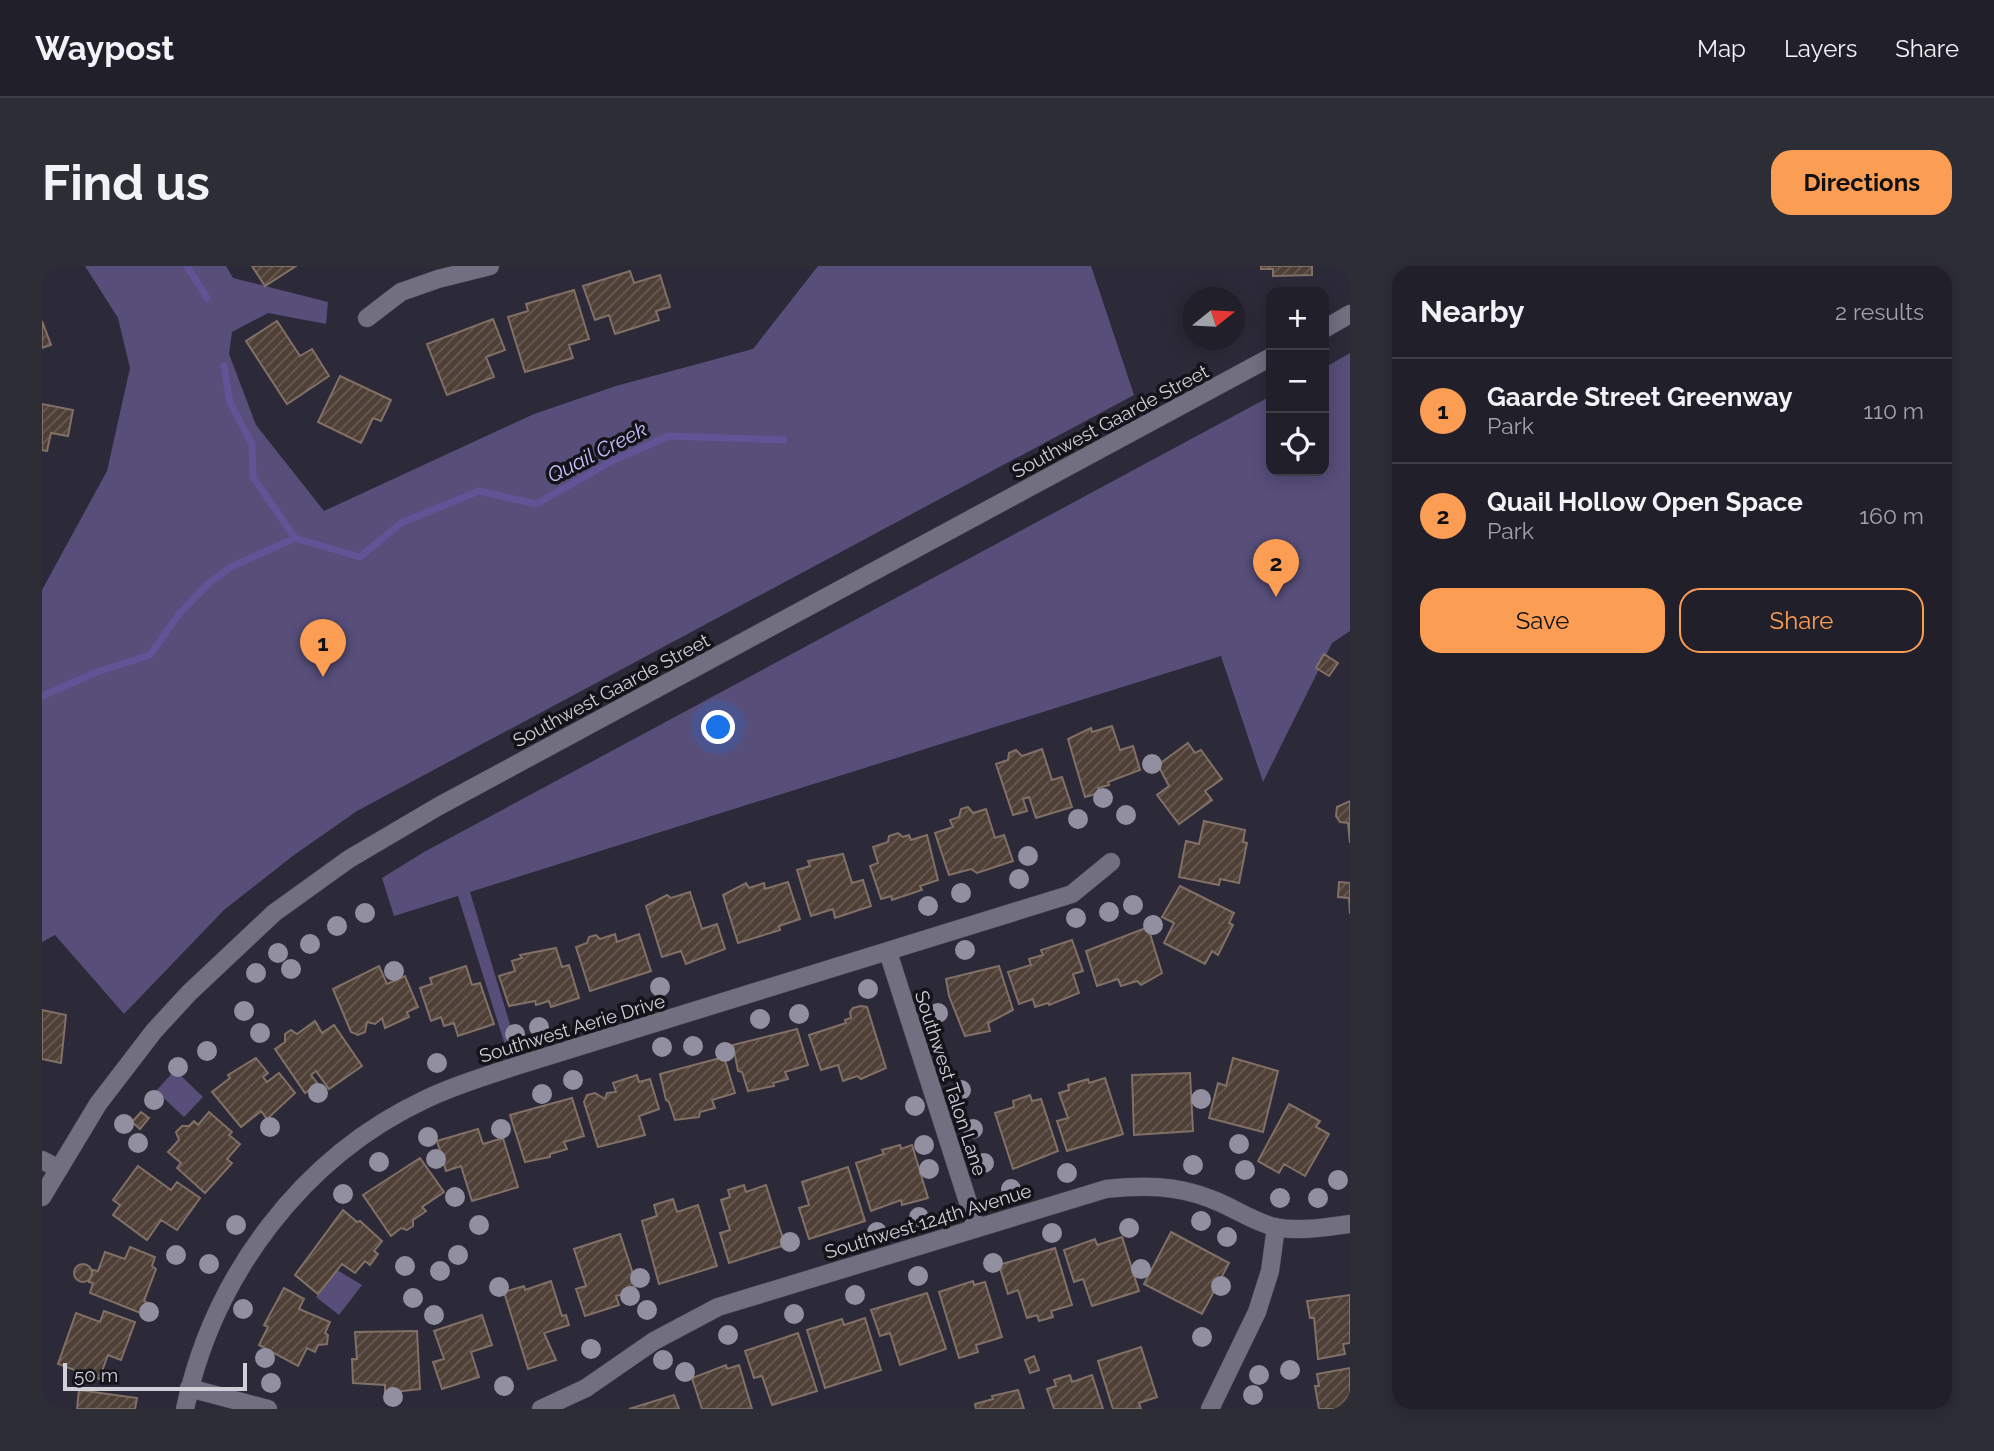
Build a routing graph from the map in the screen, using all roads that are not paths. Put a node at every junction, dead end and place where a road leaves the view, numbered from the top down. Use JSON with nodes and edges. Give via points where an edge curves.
{"nodes":[{"id":1,"x":490,"y":266,"type":"edge"},
{"id":2,"x":1350,"y":314,"type":"edge"},
{"id":3,"x":366,"y":318,"type":"dead end"},
{"id":4,"x":1329,"y":325,"type":"edge"},
{"id":5,"x":1266,"y":360,"type":"edge"},
{"id":6,"x":1111,"y":862,"type":"dead end"},
{"id":7,"x":888,"y":952,"type":"junction"},
{"id":8,"x":42,"y":1160,"type":"edge"},
{"id":9,"x":59,"y":1169,"type":"junction"},
{"id":10,"x":42,"y":1197,"type":"edge"},
{"id":11,"x":1350,"y":1224,"type":"edge"},
{"id":12,"x":976,"y":1227,"type":"junction"},
{"id":13,"x":1276,"y":1227,"type":"junction"},
{"id":14,"x":189,"y":1388,"type":"junction"},
{"id":15,"x":185,"y":1409,"type":"edge"},
{"id":16,"x":268,"y":1409,"type":"edge"},
{"id":17,"x":541,"y":1409,"type":"edge"},
{"id":18,"x":1211,"y":1409,"type":"edge"}],
"edges":[{"from":1,"to":3,"type":"street","via":[[401,292]]},
{"from":2,"to":4,"type":"street"},
{"from":5,"to":9,"type":"street","name":"Southwest Gaarde Street","via":[[439,806],[349,859],[274,913],[189,993],[98,1104]]},
{"from":6,"to":7,"type":"street","name":"Southwest Aerie Drive","via":[[1072,894]]},
{"from":7,"to":12,"type":"street","name":"Southwest Talon Lane"},
{"from":7,"to":14,"type":"street","name":"Southwest Aerie Drive","via":[[463,1084],[427,1098],[379,1126],[328,1164],[257,1242],[218,1305]]},
{"from":8,"to":9,"type":"street"},
{"from":9,"to":10,"type":"street","name":"Southwest Gaarde Street"},
{"from":11,"to":13,"type":"street","name":"Southwest 124th Avenue"},
{"from":12,"to":13,"type":"street","name":"Southwest 124th Avenue","via":[[1106,1189],[1148,1184],[1210,1198]]},
{"from":12,"to":17,"type":"street","name":"Southwest 124th Avenue","via":[[718,1307],[654,1341],[586,1388]]},
{"from":13,"to":18,"type":"street","via":[[1270,1271],[1257,1312]]},
{"from":14,"to":15,"type":"street","name":"Southwest Aerie Drive"},
{"from":14,"to":16,"type":"street"}]}
